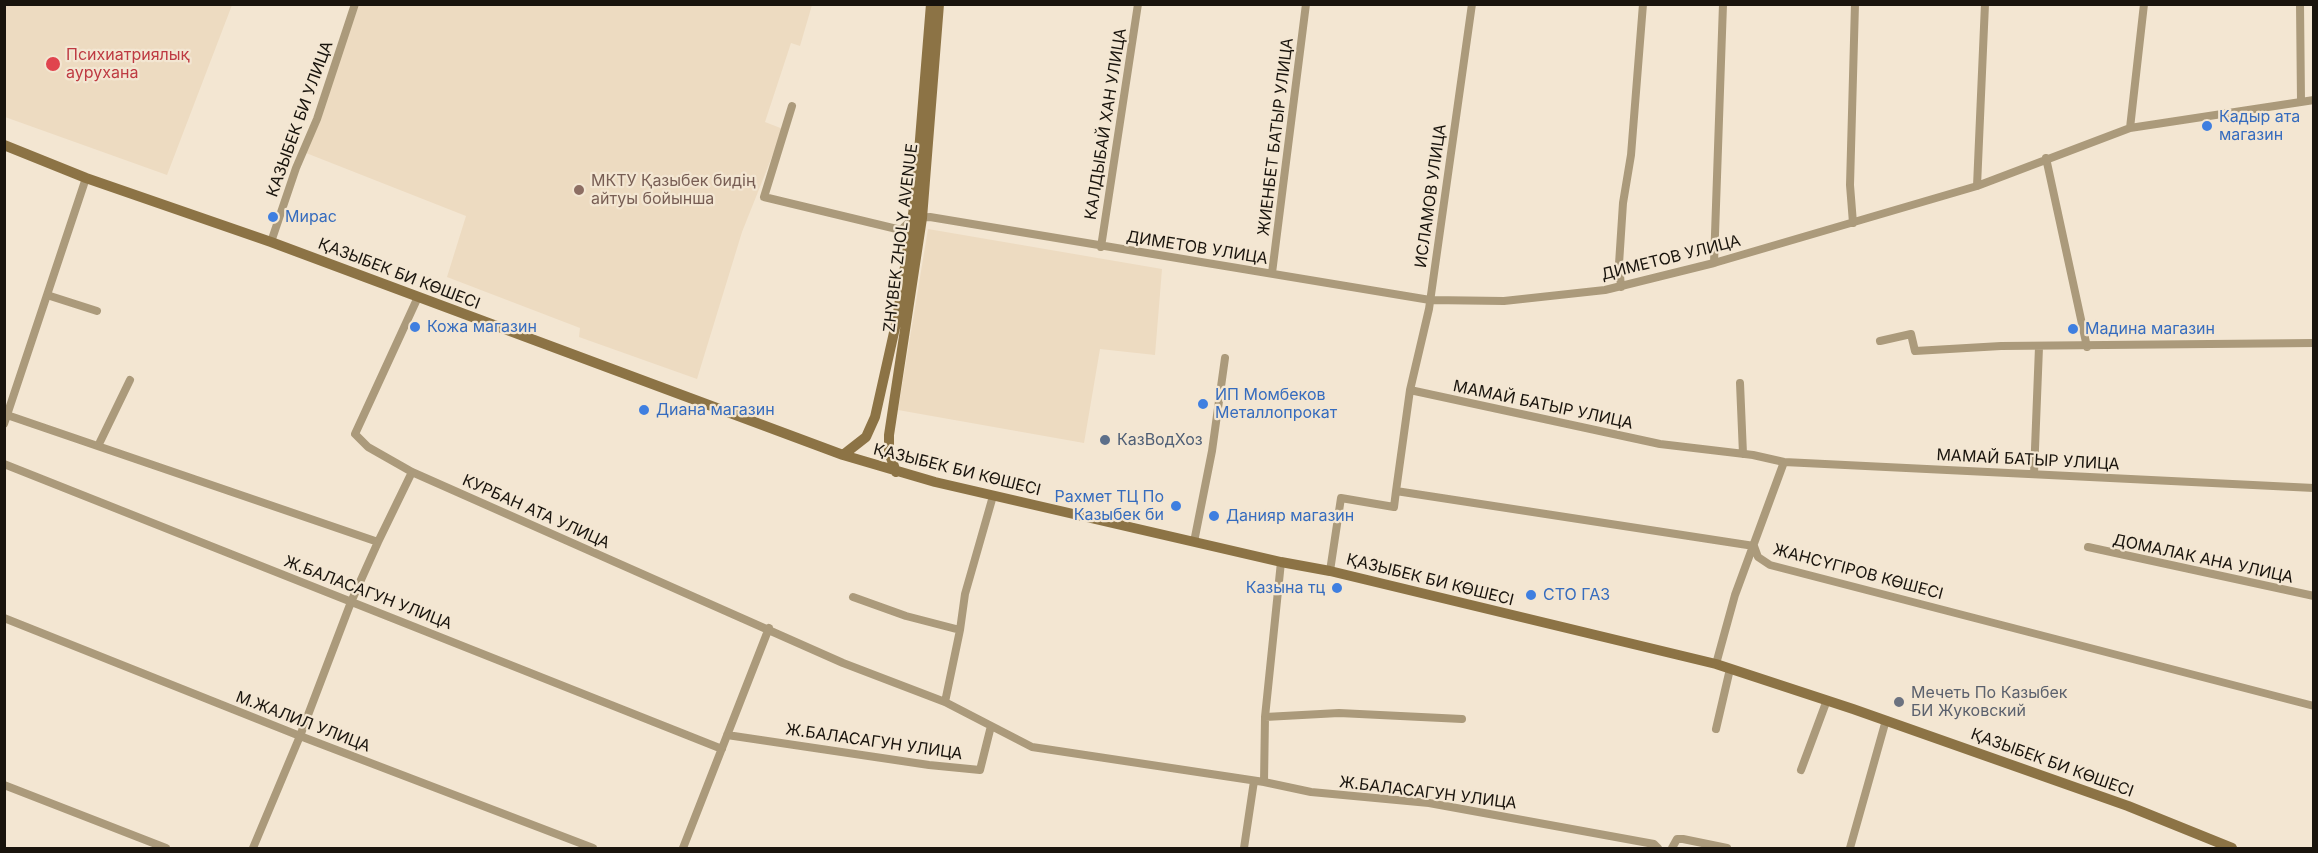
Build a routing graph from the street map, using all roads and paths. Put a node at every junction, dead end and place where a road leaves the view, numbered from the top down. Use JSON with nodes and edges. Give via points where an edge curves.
{"nodes":[{"id":1,"x":355,"y":4,"type":"edge"},
{"id":2,"x":931,"y":4,"type":"edge"},
{"id":3,"x":939,"y":4,"type":"edge"},
{"id":4,"x":1138,"y":4,"type":"edge"},
{"id":5,"x":1306,"y":4,"type":"edge"},
{"id":6,"x":1472,"y":4,"type":"edge"},
{"id":7,"x":1643,"y":4,"type":"edge"},
{"id":8,"x":1723,"y":4,"type":"edge"},
{"id":9,"x":1855,"y":4,"type":"edge"},
{"id":10,"x":1985,"y":4,"type":"edge"},
{"id":11,"x":2144,"y":4,"type":"edge"},
{"id":12,"x":2300,"y":4,"type":"edge"},
{"id":13,"x":2313,"y":100,"type":"edge"},
{"id":14,"x":2301,"y":101,"type":"junction"},
{"id":15,"x":792,"y":106,"type":"dead end"},
{"id":16,"x":2130,"y":128,"type":"junction"},
{"id":17,"x":4,"y":145,"type":"edge"},
{"id":18,"x":2046,"y":158,"type":"junction"},
{"id":19,"x":86,"y":178,"type":"junction"},
{"id":20,"x":1977,"y":186,"type":"junction"},
{"id":21,"x":917,"y":218,"type":"junction"},
{"id":22,"x":1853,"y":223,"type":"junction"},
{"id":23,"x":271,"y":242,"type":"junction"},
{"id":24,"x":1101,"y":247,"type":"junction"},
{"id":25,"x":1714,"y":263,"type":"junction"},
{"id":26,"x":1272,"y":273,"type":"junction"},
{"id":27,"x":1621,"y":287,"type":"junction"},
{"id":28,"x":47,"y":296,"type":"junction"},
{"id":29,"x":418,"y":297,"type":"junction"},
{"id":30,"x":1430,"y":300,"type":"junction"},
{"id":31,"x":97,"y":311,"type":"dead end"},
{"id":32,"x":1880,"y":341,"type":"dead end"},
{"id":33,"x":2313,"y":343,"type":"edge"},
{"id":34,"x":2087,"y":347,"type":"junction"},
{"id":35,"x":2039,"y":348,"type":"junction"},
{"id":36,"x":1225,"y":358,"type":"dead end"},
{"id":37,"x":130,"y":380,"type":"dead end"},
{"id":38,"x":1740,"y":383,"type":"dead end"},
{"id":39,"x":1410,"y":390,"type":"junction"},
{"id":40,"x":7,"y":415,"type":"junction"},
{"id":41,"x":4,"y":424,"type":"edge"},
{"id":42,"x":99,"y":444,"type":"junction"},
{"id":43,"x":1743,"y":454,"type":"junction"},
{"id":44,"x":843,"y":455,"type":"junction"},
{"id":45,"x":1784,"y":462,"type":"junction"},
{"id":46,"x":4,"y":464,"type":"edge"},
{"id":47,"x":412,"y":472,"type":"junction"},
{"id":48,"x":896,"y":472,"type":"junction"},
{"id":49,"x":2034,"y":474,"type":"junction"},
{"id":50,"x":2313,"y":488,"type":"edge"},
{"id":51,"x":1396,"y":491,"type":"junction"},
{"id":52,"x":993,"y":496,"type":"junction"},
{"id":53,"x":378,"y":542,"type":"junction"},
{"id":54,"x":1194,"y":542,"type":"junction"},
{"id":55,"x":1754,"y":546,"type":"junction"},
{"id":56,"x":2088,"y":547,"type":"dead end"},
{"id":57,"x":1281,"y":562,"type":"junction"},
{"id":58,"x":1330,"y":571,"type":"junction"},
{"id":59,"x":2313,"y":596,"type":"edge"},
{"id":60,"x":853,"y":597,"type":"dead end"},
{"id":61,"x":351,"y":602,"type":"junction"},
{"id":62,"x":4,"y":618,"type":"edge"},
{"id":63,"x":769,"y":628,"type":"junction"},
{"id":64,"x":960,"y":630,"type":"junction"},
{"id":65,"x":1716,"y":664,"type":"junction"},
{"id":66,"x":1730,"y":669,"type":"junction"},
{"id":67,"x":1827,"y":700,"type":"junction"},
{"id":68,"x":945,"y":702,"type":"junction"},
{"id":69,"x":2313,"y":705,"type":"edge"},
{"id":70,"x":1265,"y":717,"type":"junction"},
{"id":71,"x":1462,"y":719,"type":"dead end"},
{"id":72,"x":1886,"y":720,"type":"junction"},
{"id":73,"x":991,"y":726,"type":"junction"},
{"id":74,"x":1716,"y":729,"type":"dead end"},
{"id":75,"x":727,"y":735,"type":"junction"},
{"id":76,"x":300,"y":736,"type":"junction"},
{"id":77,"x":722,"y":749,"type":"junction"},
{"id":78,"x":1801,"y":770,"type":"dead end"},
{"id":79,"x":1254,"y":781,"type":"junction"},
{"id":80,"x":1264,"y":782,"type":"junction"},
{"id":81,"x":4,"y":785,"type":"edge"},
{"id":82,"x":2225,"y":847,"type":"edge"},
{"id":83,"x":166,"y":849,"type":"edge"},
{"id":84,"x":253,"y":849,"type":"edge"},
{"id":85,"x":593,"y":849,"type":"edge"},
{"id":86,"x":683,"y":849,"type":"edge"},
{"id":87,"x":1244,"y":849,"type":"edge"},
{"id":88,"x":1658,"y":849,"type":"edge"},
{"id":89,"x":1672,"y":849,"type":"edge"},
{"id":90,"x":1727,"y":849,"type":"edge"},
{"id":91,"x":1850,"y":849,"type":"edge"}],
"edges":[{"from":1,"to":23,"type":"street","name":"КАЗЫБЕК БИ УЛИЦА"},
{"from":2,"to":21,"type":"main road","name":"ZHYBEK ZHOLY AVENUE"},
{"from":3,"to":21,"type":"main road","name":"ZHYBEK ZHOLY AVENUE"},
{"from":4,"to":24,"type":"street","name":"КАЛДЫБАЙ ХАН УЛИЦА"},
{"from":5,"to":26,"type":"street","name":"ЖИЕНБЕТ БАТЫР УЛИЦА"},
{"from":6,"to":30,"type":"street","name":"ИСЛАМОВ УЛИЦА"},
{"from":7,"to":27,"type":"street","via":[[1623,202]]},
{"from":8,"to":25,"type":"street"},
{"from":9,"to":22,"type":"street","via":[[1850,185]]},
{"from":10,"to":20,"type":"street"},
{"from":11,"to":16,"type":"street"},
{"from":12,"to":14,"type":"street"},
{"from":13,"to":14,"type":"street","name":"ДИМЕТОВ УЛИЦА"},
{"from":14,"to":16,"type":"street","name":"ДИМЕТОВ УЛИЦА"},
{"from":15,"to":21,"type":"street","via":[[765,197],[901,230]]},
{"from":16,"to":18,"type":"street","name":"ДИМЕТОВ УЛИЦА"},
{"from":17,"to":19,"type":"main road","name":"ҚАЗЫБЕК БИ КӨШЕСІ"},
{"from":18,"to":20,"type":"street","name":"ДИМЕТОВ УЛИЦА"},
{"from":18,"to":34,"type":"street"},
{"from":19,"to":23,"type":"main road","name":"ҚАЗЫБЕК БИ КӨШЕСІ"},
{"from":19,"to":28,"type":"street"},
{"from":20,"to":22,"type":"street","name":"ДИМЕТОВ УЛИЦА"},
{"from":21,"to":24,"type":"street","name":"ДИМЕТОВ УЛИЦА"},
{"from":21,"to":44,"type":"main road","name":"ZHYBEK ZHOLY AVENUE","via":[[875,417],[866,437]]},
{"from":21,"to":48,"type":"main road","name":"ZHYBEK ZHOLY AVENUE","via":[[889,435],[889,452]]},
{"from":22,"to":25,"type":"street","name":"ДИМЕТОВ УЛИЦА"},
{"from":23,"to":29,"type":"main road","name":"ҚАЗЫБЕК БИ КӨШЕСІ"},
{"from":24,"to":26,"type":"street","name":"ДИМЕТОВ УЛИЦА"},
{"from":25,"to":27,"type":"street","name":"ДИМЕТОВ УЛИЦА"},
{"from":26,"to":30,"type":"street","name":"ДИМЕТОВ УЛИЦА"},
{"from":27,"to":30,"type":"street","name":"ДИМЕТОВ УЛИЦА","via":[[1504,300]]},
{"from":28,"to":31,"type":"street"},
{"from":28,"to":40,"type":"street"},
{"from":29,"to":44,"type":"main road","name":"ҚАЗЫБЕК БИ КӨШЕСІ"},
{"from":29,"to":47,"type":"street","via":[[355,434],[368,447]]},
{"from":30,"to":39,"type":"street","name":"ИСЛАМОВ УЛИЦА"},
{"from":32,"to":35,"type":"street","via":[[1911,334],[1916,351]]},
{"from":33,"to":34,"type":"street"},
{"from":34,"to":35,"type":"street"},
{"from":35,"to":49,"type":"street"},
{"from":36,"to":54,"type":"street"},
{"from":37,"to":42,"type":"street"},
{"from":38,"to":43,"type":"street"},
{"from":39,"to":43,"type":"street","name":"МАМАЙ БАТЫР УЛИЦА","via":[[1660,444]]},
{"from":39,"to":51,"type":"street","name":"ИСЛАМОВ УЛИЦА"},
{"from":40,"to":41,"type":"street"},
{"from":40,"to":42,"type":"street"},
{"from":42,"to":53,"type":"street"},
{"from":43,"to":45,"type":"street","name":"МАМАЙ БАТЫР УЛИЦА"},
{"from":44,"to":48,"type":"main road","name":"ҚАЗЫБЕК БИ КӨШЕСІ"},
{"from":45,"to":49,"type":"street","name":"МАМАЙ БАТЫР УЛИЦА"},
{"from":45,"to":55,"type":"street"},
{"from":46,"to":61,"type":"street","name":"Ж.БАЛАСАГУН УЛИЦА"},
{"from":47,"to":53,"type":"street"},
{"from":47,"to":63,"type":"street","name":"КУРБАН АТА УЛИЦА"},
{"from":48,"to":52,"type":"main road","name":"ҚАЗЫБЕК БИ КӨШЕСІ"},
{"from":49,"to":50,"type":"street","name":"МАМАЙ БАТЫР УЛИЦА"},
{"from":51,"to":55,"type":"street","name":"ЖАНСҮГІРОВ КӨШЕСІ"},
{"from":51,"to":58,"type":"street","via":[[1394,507],[1341,498]]},
{"from":52,"to":54,"type":"main road","name":"ҚАЗЫБЕК БИ КӨШЕСІ"},
{"from":52,"to":64,"type":"street","via":[[965,594]]},
{"from":53,"to":61,"type":"street"},
{"from":54,"to":57,"type":"main road","name":"ҚАЗЫБЕК БИ КӨШЕСІ"},
{"from":55,"to":65,"type":"street","via":[[1735,595]]},
{"from":55,"to":69,"type":"street","name":"ЖАНСҮГІРОВ КӨШЕСІ","via":[[1758,557],[1770,565]]},
{"from":56,"to":59,"type":"street","name":"ДОМАЛАК АНА УЛИЦА"},
{"from":57,"to":58,"type":"main road","name":"ҚАЗЫБЕК БИ КӨШЕСІ"},
{"from":57,"to":70,"type":"street"},
{"from":58,"to":65,"type":"main road","name":"ҚАЗЫБЕК БИ КӨШЕСІ"},
{"from":60,"to":64,"type":"street"},
{"from":61,"to":76,"type":"street"},
{"from":61,"to":77,"type":"street","name":"Ж.БАЛАСАГУН УЛИЦА"},
{"from":62,"to":76,"type":"street","name":"М.ЖАЛИЛ УЛИЦА"},
{"from":63,"to":68,"type":"street","name":"КУРБАН АТА УЛИЦА","via":[[843,663]]},
{"from":63,"to":75,"type":"street"},
{"from":64,"to":68,"type":"street"},
{"from":65,"to":66,"type":"main road","name":"ҚАЗЫБЕК БИ КӨШЕСІ"},
{"from":66,"to":67,"type":"main road","name":"ҚАЗЫБЕК БИ КӨШЕСІ"},
{"from":66,"to":74,"type":"street"},
{"from":67,"to":72,"type":"main road","name":"ҚАЗЫБЕК БИ КӨШЕСІ"},
{"from":67,"to":78,"type":"street"},
{"from":68,"to":73,"type":"street","name":"КУРБАН АТА УЛИЦА"},
{"from":70,"to":71,"type":"street","via":[[1338,713]]},
{"from":70,"to":80,"type":"street"},
{"from":72,"to":82,"type":"main road","name":"ҚАЗЫБЕК БИ КӨШЕСІ","via":[[2128,806]]},
{"from":72,"to":91,"type":"street"},
{"from":73,"to":75,"type":"street","name":"Ж.БАЛАСАГУН УЛИЦА","via":[[980,770]]},
{"from":73,"to":79,"type":"street","name":"Ж.БАЛАСАГУН УЛИЦА","via":[[1032,747]]},
{"from":75,"to":77,"type":"street"},
{"from":76,"to":84,"type":"street"},
{"from":76,"to":85,"type":"street","name":"М.ЖАЛИЛ УЛИЦА"},
{"from":77,"to":86,"type":"street"},
{"from":79,"to":80,"type":"street","name":"Ж.БАЛАСАГУН УЛИЦА"},
{"from":79,"to":87,"type":"street"},
{"from":80,"to":88,"type":"street","name":"Ж.БАЛАСАГУН УЛИЦА","via":[[1311,792],[1429,804],[1534,821],[1654,844]]},
{"from":81,"to":83,"type":"street"},
{"from":89,"to":90,"type":"street","via":[[1677,839],[1683,838]]}]}
